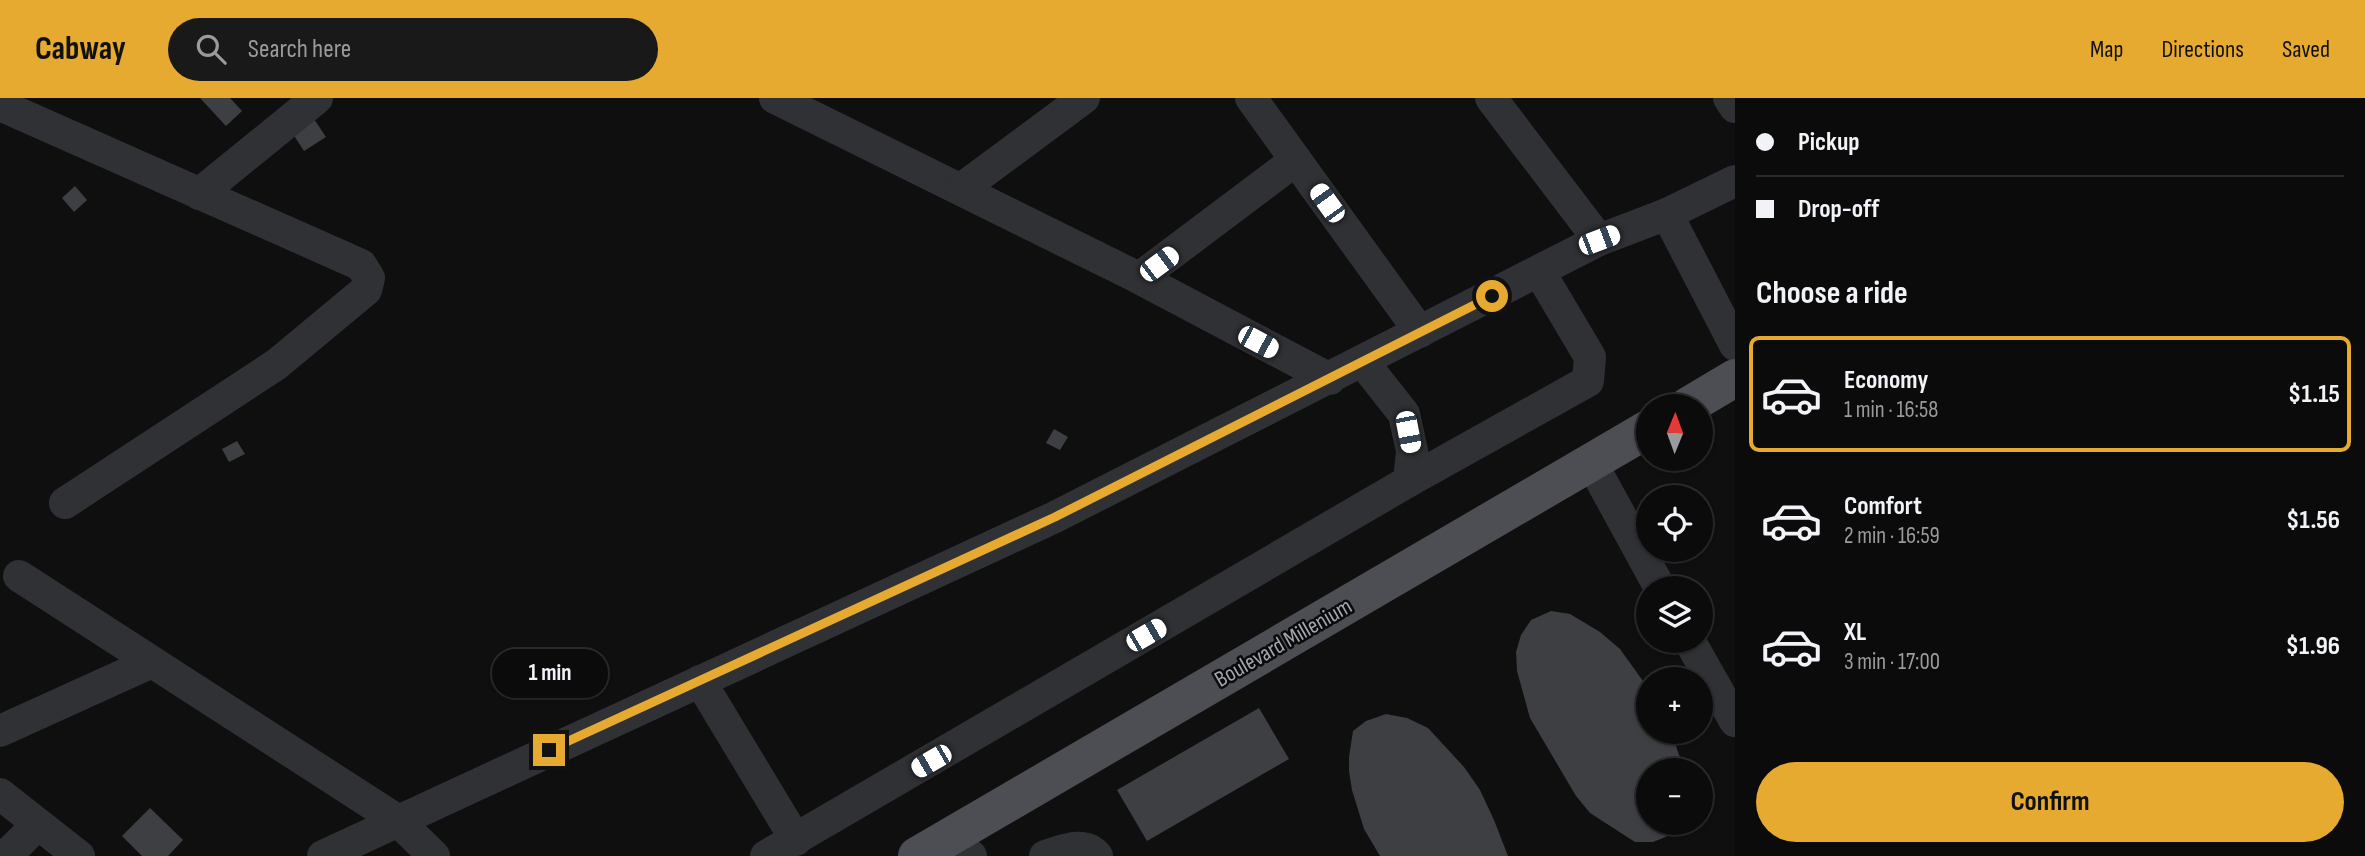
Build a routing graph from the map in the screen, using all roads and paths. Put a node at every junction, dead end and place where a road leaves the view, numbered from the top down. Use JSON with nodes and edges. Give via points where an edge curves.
{"nodes":[{"id":1,"x":317,"y":98,"type":"edge"},
{"id":2,"x":775,"y":98,"type":"edge"},
{"id":3,"x":1084,"y":98,"type":"edge"},
{"id":4,"x":1251,"y":98,"type":"edge"},
{"id":5,"x":1490,"y":98,"type":"edge"},
{"id":6,"x":1729,"y":98,"type":"edge"},
{"id":7,"x":0,"y":105,"type":"edge"},
{"id":8,"x":1735,"y":107,"type":"edge"},
{"id":9,"x":1296,"y":160,"type":"junction"},
{"id":10,"x":1735,"y":181,"type":"edge"},
{"id":11,"x":961,"y":190,"type":"junction"},
{"id":12,"x":199,"y":194,"type":"junction"},
{"id":13,"x":1667,"y":214,"type":"junction"},
{"id":14,"x":1599,"y":240,"type":"junction"},
{"id":15,"x":1539,"y":271,"type":"junction"},
{"id":16,"x":1139,"y":278,"type":"junction"},
{"id":17,"x":1420,"y":332,"type":"junction"},
{"id":18,"x":1735,"y":345,"type":"edge"},
{"id":19,"x":1363,"y":362,"type":"junction"},
{"id":20,"x":1735,"y":378,"type":"edge"},
{"id":21,"x":1330,"y":379,"type":"junction"},
{"id":22,"x":1708,"y":394,"type":"edge"},
{"id":23,"x":1636,"y":436,"type":"edge"},
{"id":24,"x":1591,"y":463,"type":"junction"},
{"id":25,"x":1409,"y":481,"type":"junction"},
{"id":26,"x":65,"y":503,"type":"dead end"},
{"id":27,"x":19,"y":576,"type":"dead end"},
{"id":28,"x":1653,"y":576,"type":"edge"},
{"id":29,"x":1696,"y":653,"type":"edge"},
{"id":30,"x":152,"y":662,"type":"junction"},
{"id":31,"x":700,"y":681,"type":"junction"},
{"id":32,"x":1735,"y":721,"type":"edge"},
{"id":33,"x":0,"y":731,"type":"edge"},
{"id":34,"x":0,"y":794,"type":"edge"},
{"id":35,"x":397,"y":820,"type":"junction"},
{"id":36,"x":37,"y":825,"type":"junction"},
{"id":37,"x":796,"y":840,"type":"junction"},
{"id":38,"x":945,"y":850,"type":"edge"},
{"id":39,"x":6,"y":856,"type":"edge"},
{"id":40,"x":79,"y":856,"type":"edge"},
{"id":41,"x":323,"y":856,"type":"edge"},
{"id":42,"x":434,"y":856,"type":"edge"},
{"id":43,"x":766,"y":856,"type":"edge"},
{"id":44,"x":1045,"y":856,"type":"edge"},
{"id":45,"x":1097,"y":856,"type":"edge"}],
"edges":[{"from":1,"to":12,"type":"street"},
{"from":2,"to":11,"type":"street"},
{"from":3,"to":11,"type":"street"},
{"from":4,"to":9,"type":"street"},
{"from":5,"to":14,"type":"street"},
{"from":6,"to":8,"type":"street"},
{"from":7,"to":12,"type":"street"},
{"from":9,"to":16,"type":"street"},
{"from":9,"to":17,"type":"street"},
{"from":10,"to":13,"type":"street"},
{"from":11,"to":16,"type":"street"},
{"from":12,"to":26,"type":"street","via":[[360,265],[369,278],[366,290],[277,365]]},
{"from":13,"to":14,"type":"street"},
{"from":13,"to":18,"type":"street"},
{"from":14,"to":15,"type":"street"},
{"from":15,"to":17,"type":"street"},
{"from":15,"to":25,"type":"street","via":[[1590,357],[1588,381]]},
{"from":16,"to":21,"type":"street"},
{"from":17,"to":19,"type":"street"},
{"from":19,"to":21,"type":"street"},
{"from":19,"to":25,"type":"street","via":[[1405,414],[1412,451]]},
{"from":20,"to":22,"type":"main road"},
{"from":21,"to":31,"type":"street","via":[[1055,517]]},
{"from":23,"to":24,"type":"main road","name":"Boulevard Millenium"},
{"from":24,"to":28,"type":"street"},
{"from":24,"to":38,"type":"main road","name":"Boulevard Millenium"},
{"from":25,"to":37,"type":"street"},
{"from":27,"to":30,"type":"street"},
{"from":29,"to":32,"type":"street"},
{"from":30,"to":33,"type":"street"},
{"from":30,"to":35,"type":"street"},
{"from":31,"to":35,"type":"street"},
{"from":31,"to":37,"type":"street"},
{"from":34,"to":36,"type":"street"},
{"from":35,"to":41,"type":"street"},
{"from":35,"to":42,"type":"street"},
{"from":36,"to":39,"type":"street"},
{"from":36,"to":40,"type":"street"},
{"from":37,"to":43,"type":"street"},
{"from":44,"to":45,"type":"street","via":[[1082,847]]}]}
